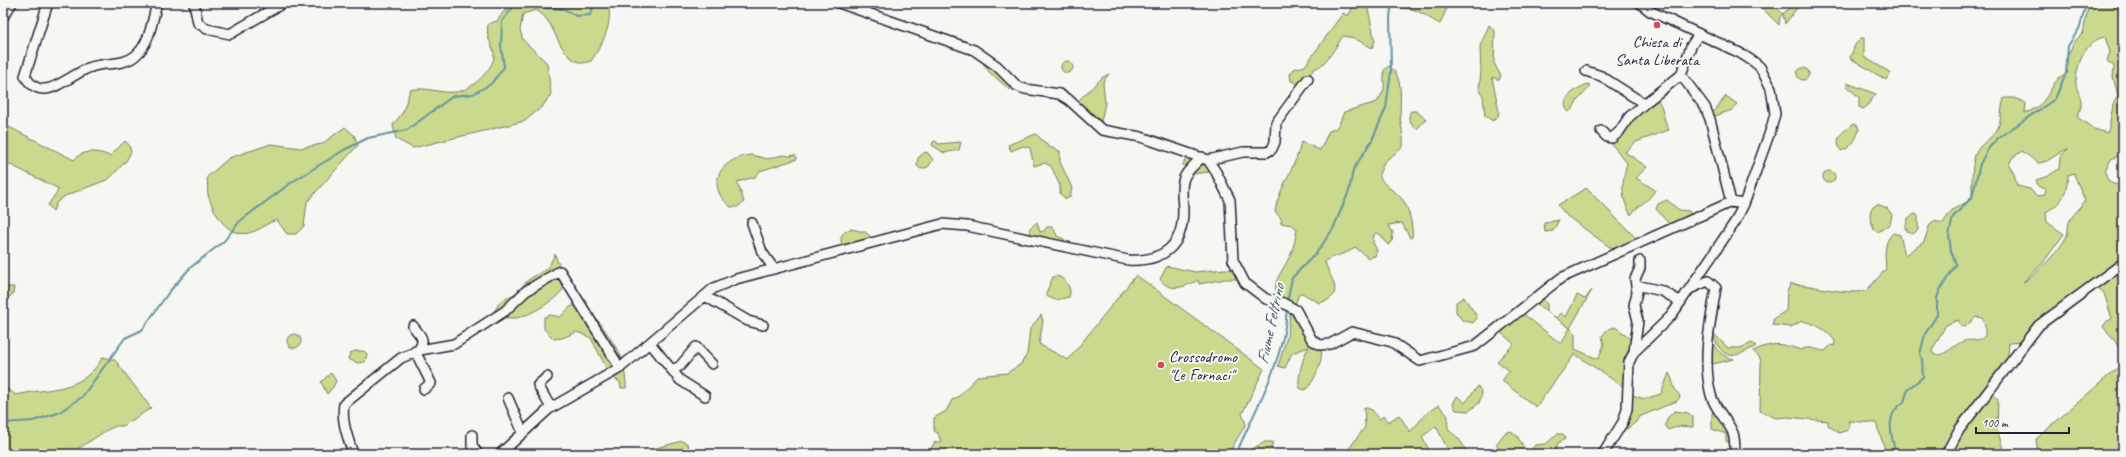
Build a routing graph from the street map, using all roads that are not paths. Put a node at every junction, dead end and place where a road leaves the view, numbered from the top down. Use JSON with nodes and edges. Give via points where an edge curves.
{"nodes":[{"id":1,"x":12,"y":3,"type":"edge"},
{"id":2,"x":48,"y":3,"type":"edge"},
{"id":3,"x":157,"y":3,"type":"edge"},
{"id":4,"x":194,"y":3,"type":"edge"},
{"id":5,"x":283,"y":3,"type":"edge"},
{"id":6,"x":839,"y":3,"type":"edge"},
{"id":7,"x":1640,"y":3,"type":"edge"},
{"id":8,"x":3,"y":17,"type":"edge"},
{"id":9,"x":1699,"y":34,"type":"junction"},
{"id":10,"x":1586,"y":71,"type":"dead end"},
{"id":11,"x":1681,"y":75,"type":"junction"},
{"id":12,"x":1308,"y":79,"type":"dead end"},
{"id":13,"x":1645,"y":103,"type":"junction"},
{"id":14,"x":1601,"y":131,"type":"dead end"},
{"id":15,"x":1205,"y":159,"type":"junction"},
{"id":16,"x":1731,"y":202,"type":"junction"},
{"id":17,"x":1744,"y":204,"type":"junction"},
{"id":18,"x":752,"y":223,"type":"dead end"},
{"id":19,"x":1640,"y":261,"type":"dead end"},
{"id":20,"x":2123,"y":263,"type":"edge"},
{"id":21,"x":774,"y":269,"type":"junction"},
{"id":22,"x":1636,"y":286,"type":"junction"},
{"id":23,"x":1691,"y":288,"type":"junction"},
{"id":24,"x":705,"y":296,"type":"junction"},
{"id":25,"x":1681,"y":302,"type":"junction"},
{"id":26,"x":763,"y":325,"type":"dead end"},
{"id":27,"x":413,"y":326,"type":"dead end"},
{"id":28,"x":650,"y":343,"type":"junction"},
{"id":29,"x":416,"y":351,"type":"junction"},
{"id":30,"x":1634,"y":352,"type":"junction"},
{"id":31,"x":712,"y":364,"type":"dead end"},
{"id":32,"x":620,"y":368,"type":"junction"},
{"id":33,"x":672,"y":370,"type":"junction"},
{"id":34,"x":547,"y":377,"type":"dead end"},
{"id":35,"x":424,"y":389,"type":"dead end"},
{"id":36,"x":705,"y":396,"type":"dead end"},
{"id":37,"x":508,"y":398,"type":"dead end"},
{"id":38,"x":552,"y":408,"type":"junction"},
{"id":39,"x":523,"y":433,"type":"junction"},
{"id":40,"x":472,"y":435,"type":"dead end"},
{"id":41,"x":353,"y":454,"type":"edge"},
{"id":42,"x":478,"y":454,"type":"edge"},
{"id":43,"x":500,"y":454,"type":"edge"},
{"id":44,"x":1603,"y":454,"type":"edge"},
{"id":45,"x":1735,"y":454,"type":"edge"},
{"id":46,"x":1946,"y":454,"type":"edge"}],
"edges":[{"from":1,"to":8,"type":"street"},
{"from":2,"to":3,"type":"street","via":[[25,76],[35,87],[46,90],[92,66],[134,57],[143,48],[148,37]]},
{"from":4,"to":5,"type":"street","via":[[198,23],[207,29],[230,34]]},
{"from":6,"to":15,"type":"street","via":[[974,50],[997,66],[1017,86],[1059,94],[1069,100],[1102,130],[1140,137]]},
{"from":7,"to":9,"type":"street","via":[[1650,11]]},
{"from":9,"to":11,"type":"street","via":[[1691,46]]},
{"from":9,"to":17,"type":"street","via":[[1754,62],[1760,67],[1771,88],[1775,114]]},
{"from":10,"to":13,"type":"street","via":[[1601,76]]},
{"from":11,"to":13,"type":"street"},
{"from":11,"to":16,"type":"street","via":[[1710,119]]},
{"from":12,"to":15,"type":"street","via":[[1276,123],[1272,149],[1266,152],[1243,152]]},
{"from":13,"to":14,"type":"street","via":[[1629,117],[1612,138]]},
{"from":15,"to":16,"type":"street","via":[[1216,172],[1230,200],[1233,260],[1245,283],[1266,299],[1287,304],[1296,310],[1312,340],[1320,345],[1330,344],[1352,332],[1392,342],[1420,361],[1475,346],[1561,278]]},
{"from":15,"to":21,"type":"street","via":[[1190,169],[1183,180],[1182,224],[1178,237],[1169,250],[1153,259],[1128,260],[967,226],[942,224]]},
{"from":16,"to":17,"type":"street"},
{"from":17,"to":23,"type":"street","via":[[1725,238]]},
{"from":18,"to":21,"type":"street","via":[[762,252]]},
{"from":19,"to":22,"type":"street"},
{"from":20,"to":46,"type":"street","via":[[2039,325],[1960,430]]},
{"from":21,"to":24,"type":"street","via":[[736,279],[714,288]]},
{"from":22,"to":25,"type":"street","via":[[1662,292]]},
{"from":22,"to":30,"type":"street","via":[[1634,305],[1638,321]]},
{"from":23,"to":25,"type":"street"},
{"from":23,"to":45,"type":"street","via":[[1695,289],[1708,281],[1716,288],[1708,332],[1707,367],[1712,396],[1719,413],[1733,433]]},
{"from":24,"to":26,"type":"street","via":[[748,321]]},
{"from":24,"to":28,"type":"street"},
{"from":25,"to":30,"type":"street","via":[[1671,316]]},
{"from":27,"to":29,"type":"street","via":[[423,339]]},
{"from":28,"to":32,"type":"street"},
{"from":28,"to":33,"type":"street"},
{"from":29,"to":32,"type":"street","via":[[454,344],[505,311],[526,291],[560,271]]},
{"from":29,"to":35,"type":"street","via":[[431,383]]},
{"from":29,"to":41,"type":"street","via":[[401,358],[344,404],[344,425]]},
{"from":30,"to":44,"type":"street","via":[[1629,362],[1627,409],[1623,422]]},
{"from":31,"to":33,"type":"street","via":[[696,347],[680,366]]},
{"from":32,"to":38,"type":"street"},
{"from":33,"to":36,"type":"street","via":[[680,380]]},
{"from":34,"to":38,"type":"street","via":[[538,385]]},
{"from":37,"to":39,"type":"street"},
{"from":38,"to":39,"type":"street"},
{"from":39,"to":43,"type":"street"},
{"from":40,"to":42,"type":"street","via":[[472,445]]}]}
